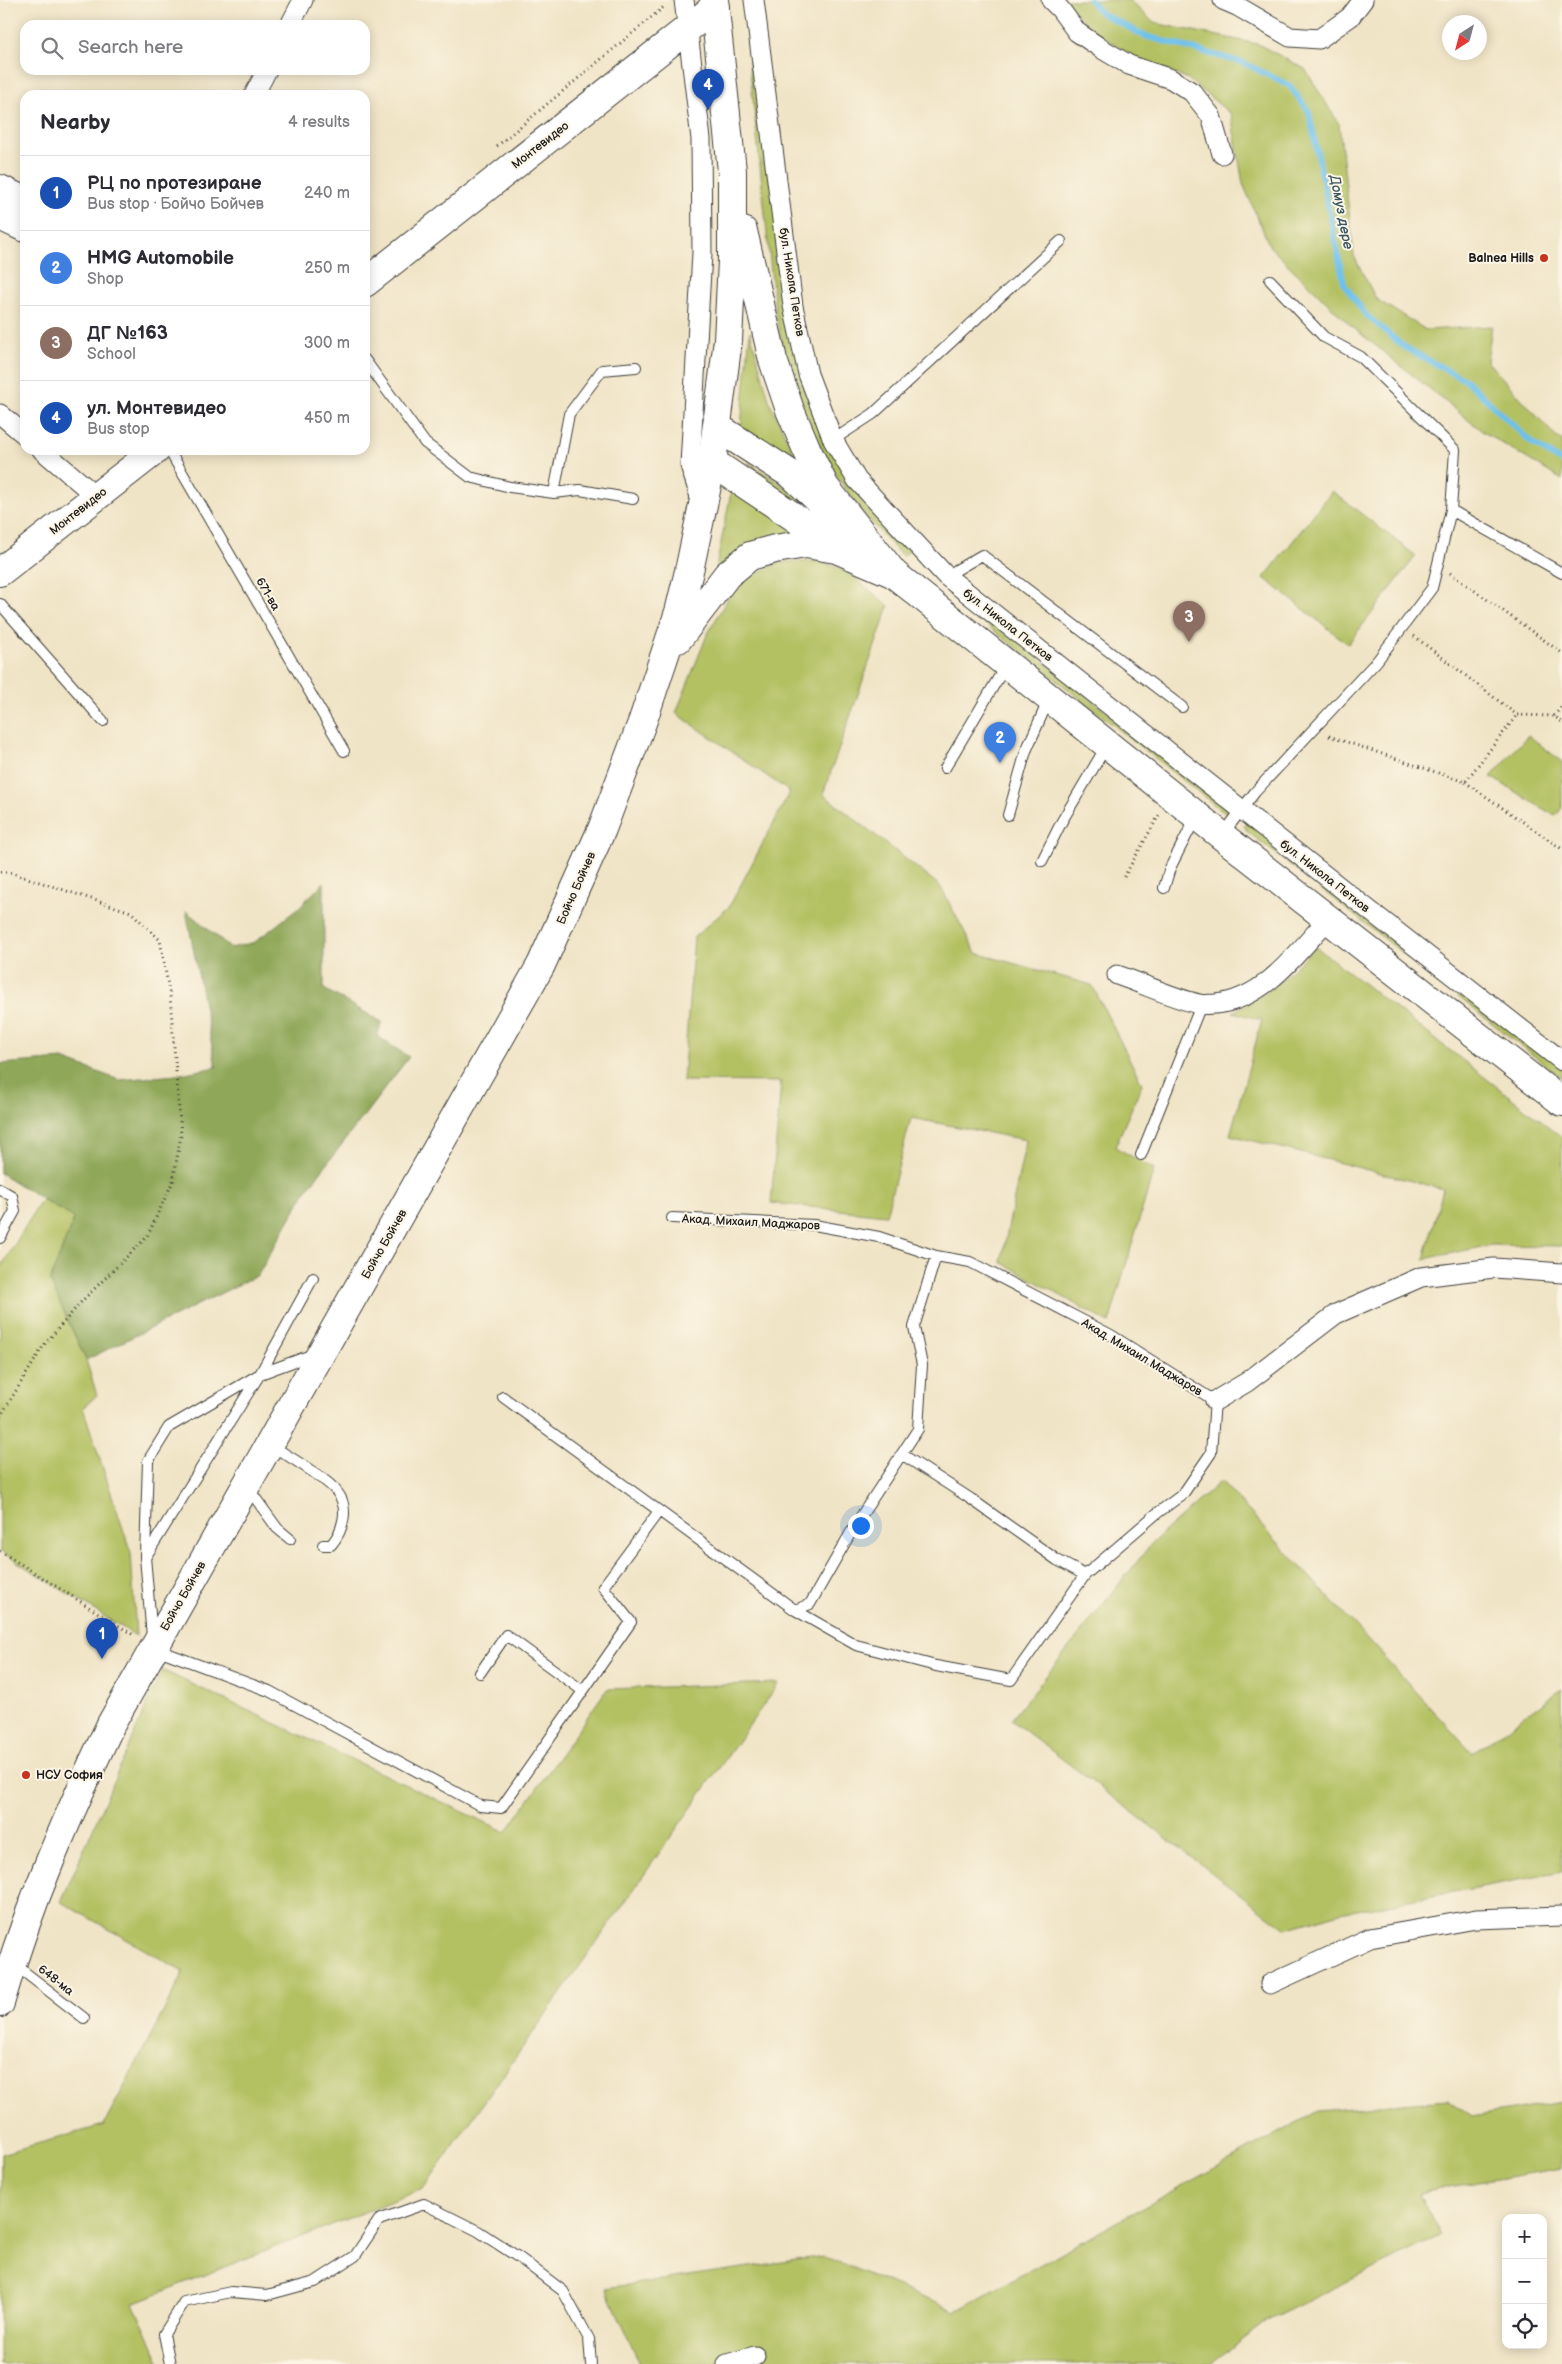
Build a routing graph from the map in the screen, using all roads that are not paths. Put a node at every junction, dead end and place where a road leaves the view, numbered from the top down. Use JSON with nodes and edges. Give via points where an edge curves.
{"nodes":[{"id":1,"x":303,"y":0,"type":"edge"},
{"id":2,"x":754,"y":0,"type":"edge"},
{"id":3,"x":1051,"y":0,"type":"edge"},
{"id":4,"x":1223,"y":0,"type":"edge"},
{"id":5,"x":1363,"y":0,"type":"edge"},
{"id":6,"x":675,"y":2,"type":"edge"},
{"id":7,"x":715,"y":3,"type":"edge"},
{"id":8,"x":293,"y":20,"type":"edge"},
{"id":9,"x":688,"y":28,"type":"junction"},
{"id":10,"x":264,"y":75,"type":"edge"},
{"id":11,"x":257,"y":90,"type":"edge"},
{"id":12,"x":1222,"y":154,"type":"dead end"},
{"id":13,"x":732,"y":171,"type":"junction"},
{"id":14,"x":0,"y":189,"type":"edge"},
{"id":15,"x":20,"y":199,"type":"edge"},
{"id":16,"x":0,"y":216,"type":"edge"},
{"id":17,"x":20,"y":226,"type":"edge"},
{"id":18,"x":1061,"y":240,"type":"dead end"},
{"id":19,"x":370,"y":279,"type":"edge"},
{"id":20,"x":1270,"y":280,"type":"dead end"},
{"id":21,"x":370,"y":367,"type":"edge"},
{"id":22,"x":636,"y":367,"type":"dead end"},
{"id":23,"x":0,"y":414,"type":"edge"},
{"id":24,"x":717,"y":427,"type":"junction"},
{"id":25,"x":20,"y":431,"type":"edge"},
{"id":26,"x":833,"y":440,"type":"junction"},
{"id":27,"x":48,"y":455,"type":"edge"},
{"id":28,"x":150,"y":455,"type":"edge"},
{"id":29,"x":172,"y":455,"type":"edge"},
{"id":30,"x":712,"y":462,"type":"junction"},
{"id":31,"x":554,"y":493,"type":"junction"},
{"id":32,"x":97,"y":497,"type":"junction"},
{"id":33,"x":633,"y":499,"type":"dead end"},
{"id":34,"x":703,"y":506,"type":"junction"},
{"id":35,"x":1451,"y":510,"type":"junction"},
{"id":36,"x":0,"y":572,"type":"edge"},
{"id":37,"x":1562,"y":573,"type":"edge"},
{"id":38,"x":894,"y":574,"type":"junction"},
{"id":39,"x":946,"y":576,"type":"junction"},
{"id":40,"x":0,"y":604,"type":"edge"},
{"id":41,"x":665,"y":657,"type":"junction"},
{"id":42,"x":1007,"y":664,"type":"junction"},
{"id":43,"x":1049,"y":698,"type":"junction"},
{"id":44,"x":1182,"y":707,"type":"dead end"},
{"id":45,"x":103,"y":721,"type":"dead end"},
{"id":46,"x":1108,"y":745,"type":"junction"},
{"id":47,"x":344,"y":751,"type":"dead end"},
{"id":48,"x":945,"y":768,"type":"dead end"},
{"id":49,"x":1242,"y":810,"type":"junction"},
{"id":50,"x":1008,"y":815,"type":"dead end"},
{"id":51,"x":1196,"y":816,"type":"junction"},
{"id":52,"x":1222,"y":836,"type":"junction"},
{"id":53,"x":1042,"y":860,"type":"dead end"},
{"id":54,"x":1164,"y":888,"type":"dead end"},
{"id":55,"x":1328,"y":919,"type":"junction"},
{"id":56,"x":1117,"y":974,"type":"dead end"},
{"id":57,"x":1201,"y":1005,"type":"junction"},
{"id":58,"x":1562,"y":1061,"type":"edge"},
{"id":59,"x":1562,"y":1102,"type":"edge"},
{"id":60,"x":1141,"y":1155,"type":"dead end"},
{"id":61,"x":0,"y":1189,"type":"edge"},
{"id":62,"x":672,"y":1218,"type":"dead end"},
{"id":63,"x":0,"y":1238,"type":"edge"},
{"id":64,"x":936,"y":1256,"type":"junction"},
{"id":65,"x":1562,"y":1273,"type":"edge"},
{"id":66,"x":313,"y":1278,"type":"dead end"},
{"id":67,"x":323,"y":1350,"type":"junction"},
{"id":68,"x":260,"y":1374,"type":"junction"},
{"id":69,"x":503,"y":1397,"type":"dead end"},
{"id":70,"x":1215,"y":1401,"type":"junction"},
{"id":71,"x":270,"y":1444,"type":"junction"},
{"id":72,"x":903,"y":1455,"type":"junction"},
{"id":73,"x":246,"y":1485,"type":"junction"},
{"id":74,"x":659,"y":1511,"type":"junction"},
{"id":75,"x":290,"y":1539,"type":"dead end"},
{"id":76,"x":323,"y":1545,"type":"dead end"},
{"id":77,"x":145,"y":1558,"type":"junction"},
{"id":78,"x":1085,"y":1575,"type":"junction"},
{"id":79,"x":795,"y":1610,"type":"junction"},
{"id":80,"x":153,"y":1648,"type":"junction"},
{"id":81,"x":480,"y":1673,"type":"dead end"},
{"id":82,"x":583,"y":1691,"type":"junction"},
{"id":83,"x":1562,"y":1916,"type":"edge"},
{"id":84,"x":12,"y":1962,"type":"junction"},
{"id":85,"x":1270,"y":1984,"type":"dead end"},
{"id":86,"x":0,"y":2003,"type":"edge"},
{"id":87,"x":84,"y":2018,"type":"dead end"},
{"id":88,"x":755,"y":2356,"type":"dead end"},
{"id":89,"x":170,"y":2364,"type":"edge"},
{"id":90,"x":591,"y":2364,"type":"edge"},
{"id":91,"x":727,"y":2364,"type":"edge"}],
"edges":[{"from":1,"to":8,"type":"street"},
{"from":2,"to":26,"type":"street","name":"бул. Никола Петков","via":[[793,306],[808,374]]},
{"from":3,"to":12,"type":"street","via":[[1077,32],[1102,49],[1129,65],[1171,78],[1192,92],[1211,116]]},
{"from":4,"to":5,"type":"street","via":[[1290,37],[1319,39],[1350,17]]},
{"from":6,"to":9,"type":"street"},
{"from":7,"to":9,"type":"main road","name":"Монтевидео"},
{"from":7,"to":13,"type":"main road"},
{"from":9,"to":19,"type":"main road","name":"Монтевидео"},
{"from":9,"to":34,"type":"street","via":[[701,139],[702,243],[690,465]]},
{"from":10,"to":11,"type":"street"},
{"from":13,"to":24,"type":"main road","via":[[728,340]]},
{"from":13,"to":38,"type":"main road","via":[[773,360],[790,410],[825,486]]},
{"from":14,"to":15,"type":"main road"},
{"from":16,"to":17,"type":"main road"},
{"from":18,"to":26,"type":"lane","via":[[873,414]]},
{"from":20,"to":35,"type":"lane","via":[[1324,338],[1361,357],[1455,450]]},
{"from":21,"to":31,"type":"lane","via":[[424,443],[470,477]]},
{"from":22,"to":31,"type":"lane","via":[[602,370],[569,414]]},
{"from":23,"to":25,"type":"street"},
{"from":24,"to":30,"type":"main road"},
{"from":24,"to":38,"type":"main road","via":[[792,475]]},
{"from":26,"to":39,"type":"street","name":"бул. Никола Петков","via":[[857,480]]},
{"from":27,"to":32,"type":"street"},
{"from":28,"to":32,"type":"main road","name":"Монтевидео"},
{"from":29,"to":47,"type":"lane","name":"671-ва"},
{"from":30,"to":34,"type":"main road","name":"Бойчо Бойчев"},
{"from":30,"to":38,"type":"main road","via":[[803,523]]},
{"from":31,"to":33,"type":"lane","via":[[580,490]]},
{"from":32,"to":36,"type":"main road","name":"Монтевидео"},
{"from":34,"to":41,"type":"main road","name":"Бойчо Бойчев","via":[[679,612]]},
{"from":35,"to":37,"type":"lane"},
{"from":35,"to":49,"type":"lane","via":[[1432,588],[1377,661]]},
{"from":38,"to":41,"type":"main road","via":[[836,549],[806,544],[750,556],[709,596]]},
{"from":38,"to":42,"type":"main road"},
{"from":39,"to":44,"type":"lane","via":[[982,555]]},
{"from":39,"to":49,"type":"street","name":"бул. Никола Петков"},
{"from":40,"to":45,"type":"lane"},
{"from":41,"to":67,"type":"main road","name":"Бойчо Бойчев","via":[[602,829],[542,965]]},
{"from":42,"to":43,"type":"main road"},
{"from":42,"to":48,"type":"lane"},
{"from":43,"to":46,"type":"main road"},
{"from":43,"to":50,"type":"lane","via":[[1026,751]]},
{"from":46,"to":51,"type":"main road"},
{"from":46,"to":53,"type":"lane","via":[[1062,820]]},
{"from":49,"to":52,"type":"lane"},
{"from":49,"to":58,"type":"street","name":"бул. Никола Петков"},
{"from":51,"to":52,"type":"main road"},
{"from":51,"to":54,"type":"lane","via":[[1170,868]]},
{"from":52,"to":55,"type":"main road"},
{"from":55,"to":57,"type":"street","via":[[1281,970],[1259,988],[1223,1003]]},
{"from":55,"to":59,"type":"main road"},
{"from":56,"to":57,"type":"street"},
{"from":57,"to":60,"type":"lane"},
{"from":61,"to":63,"type":"lane","via":[[12,1196],[15,1212]]},
{"from":62,"to":64,"type":"lane","name":"Акад. Михаил Маджаров","via":[[814,1225],[879,1237]]},
{"from":64,"to":70,"type":"lane","name":"Акад. Михаил Маджаров","via":[[970,1262],[1067,1312],[1111,1335]]},
{"from":64,"to":72,"type":"lane","via":[[914,1327],[922,1366],[918,1429]]},
{"from":65,"to":70,"type":"street","name":"Акад. Михаил Маджаров","via":[[1494,1268],[1421,1277],[1336,1314],[1247,1382]]},
{"from":66,"to":68,"type":"lane"},
{"from":67,"to":68,"type":"lane"},
{"from":67,"to":71,"type":"main road","name":"Бойчо Бойчев"},
{"from":68,"to":77,"type":"lane"},
{"from":68,"to":77,"type":"lane","via":[[169,1427],[148,1461]]},
{"from":69,"to":74,"type":"lane"},
{"from":70,"to":78,"type":"lane","via":[[1211,1453],[1183,1494]]},
{"from":71,"to":73,"type":"main road","name":"Бойчо Бойчев"},
{"from":71,"to":76,"type":"lane","via":[[338,1492],[345,1514],[337,1537],[331,1545]]},
{"from":72,"to":78,"type":"lane","via":[[1057,1560]]},
{"from":72,"to":79,"type":"lane","via":[[854,1527],[810,1604]]},
{"from":73,"to":75,"type":"lane","via":[[276,1528]]},
{"from":73,"to":80,"type":"main road","name":"Бойчо Бойчев"},
{"from":74,"to":79,"type":"lane"},
{"from":74,"to":82,"type":"lane","via":[[603,1587],[632,1622]]},
{"from":77,"to":80,"type":"lane"},
{"from":78,"to":79,"type":"lane","via":[[1011,1680],[936,1666],[856,1645]]},
{"from":80,"to":82,"type":"lane","via":[[269,1691],[481,1806],[501,1808]]},
{"from":80,"to":84,"type":"main road","name":"Бойчо Бойчев","via":[[111,1724],[67,1816]]},
{"from":81,"to":82,"type":"lane","via":[[506,1635]]},
{"from":83,"to":85,"type":"street","via":[[1476,1919],[1370,1938]]},
{"from":84,"to":86,"type":"main road","name":"Бойчо Бойчев"},
{"from":84,"to":87,"type":"lane","name":"648-ма"},
{"from":88,"to":91,"type":"street"},
{"from":89,"to":90,"type":"lane","via":[[164,2334],[184,2302],[231,2292],[267,2295],[315,2282],[355,2256],[379,2220],[424,2204],[478,2231],[563,2291],[590,2339]]}]}
